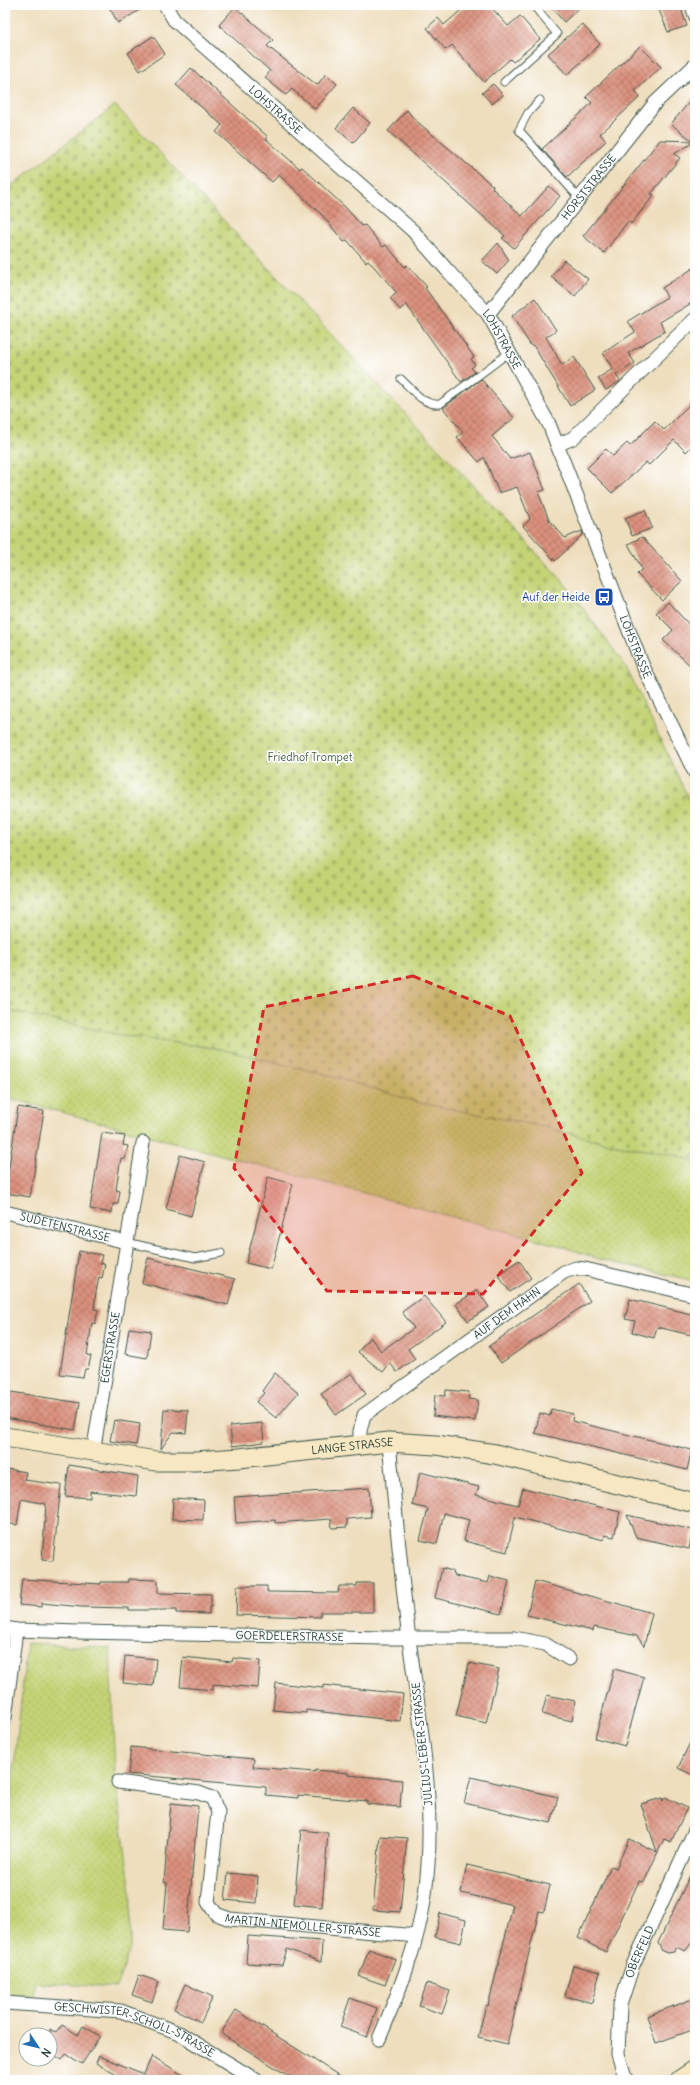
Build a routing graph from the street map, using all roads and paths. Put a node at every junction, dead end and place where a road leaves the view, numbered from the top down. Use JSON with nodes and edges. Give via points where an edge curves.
{"nodes":[{"id":1,"x":165,"y":5,"type":"edge"},
{"id":2,"x":533,"y":5,"type":"edge"},
{"id":3,"x":692,"y":5,"type":"edge"},
{"id":4,"x":695,"y":15,"type":"edge"},
{"id":5,"x":695,"y":65,"type":"edge"},
{"id":6,"x":504,"y":82,"type":"dead end"},
{"id":7,"x":540,"y":100,"type":"dead end"},
{"id":8,"x":579,"y":198,"type":"junction"},
{"id":9,"x":488,"y":314,"type":"junction"},
{"id":10,"x":695,"y":319,"type":"edge"},
{"id":11,"x":510,"y":351,"type":"junction"},
{"id":12,"x":401,"y":379,"type":"dead end"},
{"id":13,"x":557,"y":445,"type":"junction"},
{"id":14,"x":695,"y":774,"type":"edge"},
{"id":15,"x":143,"y":1143,"type":"dead end"},
{"id":16,"x":5,"y":1212,"type":"edge"},
{"id":17,"x":126,"y":1242,"type":"junction"},
{"id":18,"x":221,"y":1253,"type":"dead end"},
{"id":19,"x":695,"y":1295,"type":"edge"},
{"id":20,"x":5,"y":1437,"type":"edge"},
{"id":21,"x":388,"y":1442,"type":"junction"},
{"id":22,"x":360,"y":1444,"type":"junction"},
{"id":23,"x":93,"y":1452,"type":"junction"},
{"id":24,"x":695,"y":1503,"type":"edge"},
{"id":25,"x":10,"y":1629,"type":"edge"},
{"id":26,"x":409,"y":1638,"type":"junction"},
{"id":27,"x":569,"y":1659,"type":"dead end"},
{"id":28,"x":5,"y":1718,"type":"edge"},
{"id":29,"x":118,"y":1782,"type":"dead end"},
{"id":30,"x":695,"y":1830,"type":"edge"},
{"id":31,"x":416,"y":1936,"type":"junction"},
{"id":32,"x":5,"y":2003,"type":"edge"},
{"id":33,"x":378,"y":2038,"type":"dead end"},
{"id":34,"x":695,"y":2070,"type":"edge"},
{"id":35,"x":256,"y":2080,"type":"edge"},
{"id":36,"x":626,"y":2080,"type":"edge"},
{"id":37,"x":680,"y":2080,"type":"edge"}],
"edges":[{"from":1,"to":9,"type":"street","name":"LOHSTRASSE","via":[[174,20],[413,231]]},
{"from":2,"to":6,"type":"lane","via":[[557,34]]},
{"from":3,"to":4,"type":"street"},
{"from":5,"to":8,"type":"street","name":"HORSTSTRASSE","via":[[655,103]]},
{"from":7,"to":8,"type":"lane","via":[[528,113],[520,130]]},
{"from":8,"to":9,"type":"street","name":"HORSTSTRASSE"},
{"from":9,"to":11,"type":"street","name":"LOHSTRASSE"},
{"from":10,"to":13,"type":"street","via":[[573,438]]},
{"from":11,"to":12,"type":"lane","via":[[440,404],[426,402]]},
{"from":11,"to":13,"type":"street","name":"LOHSTRASSE","via":[[549,424]]},
{"from":13,"to":14,"type":"street","name":"LOHSTRASSE","via":[[642,664]]},
{"from":15,"to":17,"type":"street","name":"EGERSTRASSE"},
{"from":16,"to":17,"type":"street","name":"SUDETENSTRASSE"},
{"from":17,"to":18,"type":"lane","via":[[195,1258]]},
{"from":17,"to":23,"type":"street","name":"EGERSTRASSE"},
{"from":19,"to":22,"type":"street","name":"AUF DEM HAHN","via":[[585,1269],[576,1268],[564,1272],[364,1415]]},
{"from":20,"to":23,"type":"street","name":"LANGE STRASSE"},
{"from":21,"to":22,"type":"street","name":"LANGE STRASSE"},
{"from":21,"to":24,"type":"street","name":"LANGE STRASSE","via":[[436,1445],[495,1454]]},
{"from":21,"to":26,"type":"street","name":"JULIUS-LEBER-STRASSE"},
{"from":22,"to":23,"type":"street","name":"LANGE STRASSE","via":[[196,1462],[156,1461]]},
{"from":25,"to":26,"type":"street","name":"GOERDELERSTRASSE"},
{"from":25,"to":28,"type":"street"},
{"from":26,"to":27,"type":"street","name":"GOERDELERSTRASSE","via":[[514,1638],[545,1644]]},
{"from":26,"to":31,"type":"street","name":"JULIUS-LEBER-STRASSE","via":[[427,1769],[429,1824],[425,1894]]},
{"from":29,"to":31,"type":"street","name":"MARTIN-NIEMÖLLER-STRASSE","via":[[199,1793],[212,1798],[218,1812],[208,1902],[216,1914],[230,1919]]},
{"from":30,"to":36,"type":"street","name":"OBERFELD","via":[[633,1965],[620,2006],[618,2054]]},
{"from":31,"to":33,"type":"street","name":"JULIUS-LEBER-STRASSE","via":[[406,1972]]},
{"from":32,"to":35,"type":"street","name":"GESCHWISTER-SCHOLL-STRASSE","via":[[122,2011],[179,2033]]},
{"from":34,"to":37,"type":"street"}]}
